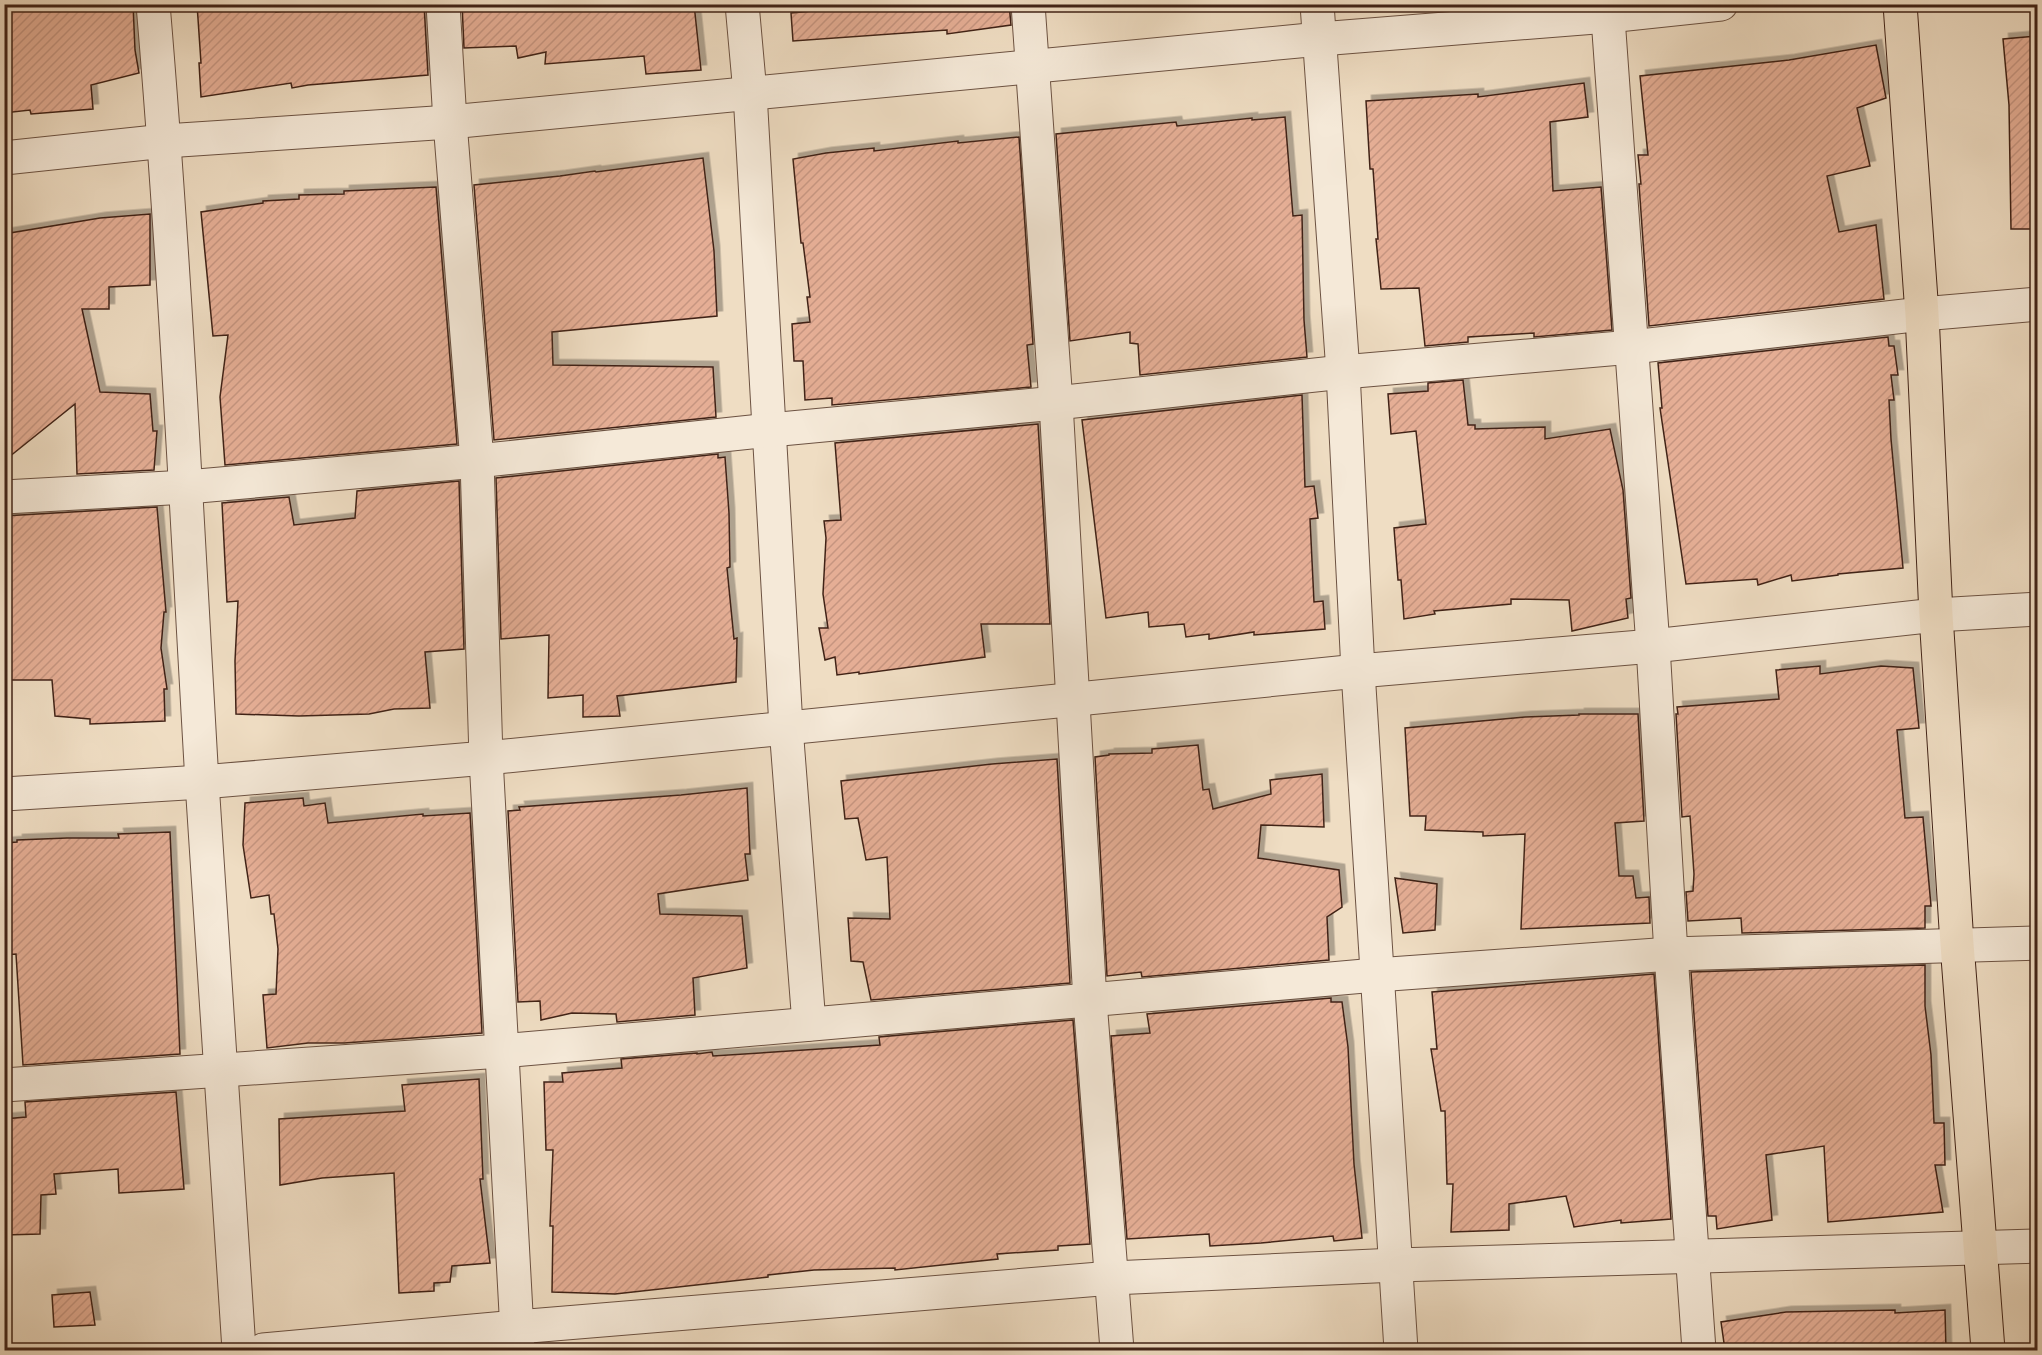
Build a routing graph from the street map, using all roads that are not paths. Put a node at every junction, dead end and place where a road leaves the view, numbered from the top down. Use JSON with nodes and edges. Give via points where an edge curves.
{"nodes":[{"id":1,"x":153,"y":4,"type":"edge"},
{"id":2,"x":443,"y":4,"type":"edge"},
{"id":3,"x":742,"y":4,"type":"edge"},
{"id":4,"x":1028,"y":4,"type":"edge"},
{"id":5,"x":1317,"y":4,"type":"edge"},
{"id":6,"x":1721,"y":4,"type":"edge"},
{"id":7,"x":1900,"y":4,"type":"edge"},
{"id":8,"x":1607,"y":10,"type":"edge"},
{"id":9,"x":1320,"y":39,"type":"junction"},
{"id":10,"x":1033,"y":68,"type":"junction"},
{"id":11,"x":750,"y":93,"type":"junction"},
{"id":12,"x":450,"y":122,"type":"junction"},
{"id":13,"x":165,"y":141,"type":"junction"},
{"id":14,"x":4,"y":158,"type":"edge"},
{"id":15,"x":2037,"y":304,"type":"edge"},
{"id":16,"x":1922,"y":314,"type":"junction"},
{"id":17,"x":1632,"y":347,"type":"junction"},
{"id":18,"x":1343,"y":372,"type":"junction"},
{"id":19,"x":1056,"y":403,"type":"junction"},
{"id":20,"x":770,"y":430,"type":"junction"},
{"id":21,"x":477,"y":462,"type":"junction"},
{"id":22,"x":187,"y":487,"type":"junction"},
{"id":23,"x":4,"y":497,"type":"edge"},
{"id":24,"x":2037,"y":609,"type":"edge"},
{"id":25,"x":1936,"y":615,"type":"junction"},
{"id":26,"x":1653,"y":646,"type":"junction"},
{"id":27,"x":1358,"y":671,"type":"junction"},
{"id":28,"x":1072,"y":701,"type":"junction"},
{"id":29,"x":786,"y":727,"type":"junction"},
{"id":30,"x":486,"y":758,"type":"junction"},
{"id":31,"x":202,"y":782,"type":"junction"},
{"id":32,"x":4,"y":794,"type":"edge"},
{"id":33,"x":2037,"y":943,"type":"edge"},
{"id":34,"x":1957,"y":944,"type":"junction"},
{"id":35,"x":1671,"y":954,"type":"junction"},
{"id":36,"x":1376,"y":975,"type":"junction"},
{"id":37,"x":1090,"y":1001,"type":"junction"},
{"id":38,"x":809,"y":1024,"type":"junction"},
{"id":39,"x":501,"y":1051,"type":"junction"},
{"id":40,"x":220,"y":1071,"type":"junction"},
{"id":41,"x":4,"y":1085,"type":"edge"},
{"id":42,"x":2037,"y":1246,"type":"edge"},
{"id":43,"x":1980,"y":1249,"type":"junction"},
{"id":44,"x":1693,"y":1257,"type":"junction"},
{"id":45,"x":1396,"y":1265,"type":"junction"},
{"id":46,"x":1112,"y":1278,"type":"junction"},
{"id":47,"x":517,"y":1339,"type":"edge"},
{"id":48,"x":239,"y":1350,"type":"edge"},
{"id":49,"x":263,"y":1350,"type":"edge"},
{"id":50,"x":1117,"y":1350,"type":"edge"},
{"id":51,"x":1401,"y":1350,"type":"edge"},
{"id":52,"x":1700,"y":1350,"type":"edge"},
{"id":53,"x":1988,"y":1350,"type":"edge"}],
"edges":[{"from":1,"to":13,"type":"street"},
{"from":2,"to":12,"type":"street"},
{"from":3,"to":11,"type":"street"},
{"from":4,"to":10,"type":"street"},
{"from":5,"to":9,"type":"street"},
{"from":6,"to":8,"type":"street"},
{"from":7,"to":16,"type":"main road"},
{"from":8,"to":9,"type":"street"},
{"from":8,"to":17,"type":"street"},
{"from":9,"to":10,"type":"street"},
{"from":9,"to":18,"type":"street"},
{"from":10,"to":11,"type":"street"},
{"from":10,"to":19,"type":"street"},
{"from":11,"to":12,"type":"street"},
{"from":11,"to":20,"type":"street"},
{"from":12,"to":13,"type":"street"},
{"from":12,"to":21,"type":"street"},
{"from":13,"to":14,"type":"street"},
{"from":13,"to":22,"type":"street"},
{"from":15,"to":16,"type":"street"},
{"from":16,"to":17,"type":"street"},
{"from":16,"to":25,"type":"main road"},
{"from":17,"to":18,"type":"street"},
{"from":17,"to":26,"type":"street"},
{"from":18,"to":19,"type":"street"},
{"from":18,"to":27,"type":"street"},
{"from":19,"to":20,"type":"street"},
{"from":19,"to":28,"type":"street"},
{"from":20,"to":21,"type":"street"},
{"from":20,"to":29,"type":"street"},
{"from":21,"to":22,"type":"street"},
{"from":21,"to":30,"type":"street"},
{"from":22,"to":23,"type":"street"},
{"from":22,"to":31,"type":"street"},
{"from":24,"to":25,"type":"street"},
{"from":25,"to":26,"type":"street"},
{"from":25,"to":34,"type":"main road"},
{"from":26,"to":27,"type":"street"},
{"from":26,"to":35,"type":"street"},
{"from":27,"to":28,"type":"street"},
{"from":27,"to":36,"type":"street"},
{"from":28,"to":29,"type":"street"},
{"from":28,"to":37,"type":"street"},
{"from":29,"to":30,"type":"street"},
{"from":29,"to":38,"type":"street"},
{"from":30,"to":31,"type":"street"},
{"from":30,"to":39,"type":"street"},
{"from":31,"to":32,"type":"street"},
{"from":31,"to":40,"type":"street"},
{"from":33,"to":34,"type":"street"},
{"from":34,"to":35,"type":"street"},
{"from":34,"to":43,"type":"main road"},
{"from":35,"to":36,"type":"street"},
{"from":35,"to":44,"type":"street"},
{"from":36,"to":37,"type":"street"},
{"from":36,"to":45,"type":"street"},
{"from":37,"to":38,"type":"street"},
{"from":37,"to":46,"type":"street"},
{"from":38,"to":39,"type":"street"},
{"from":39,"to":40,"type":"street"},
{"from":39,"to":47,"type":"street"},
{"from":40,"to":41,"type":"street"},
{"from":40,"to":48,"type":"street"},
{"from":42,"to":43,"type":"street"},
{"from":43,"to":44,"type":"street"},
{"from":43,"to":53,"type":"main road"},
{"from":44,"to":45,"type":"street"},
{"from":44,"to":52,"type":"street"},
{"from":45,"to":46,"type":"street"},
{"from":45,"to":51,"type":"street"},
{"from":46,"to":47,"type":"street"},
{"from":46,"to":50,"type":"street"},
{"from":47,"to":49,"type":"street"}]}
